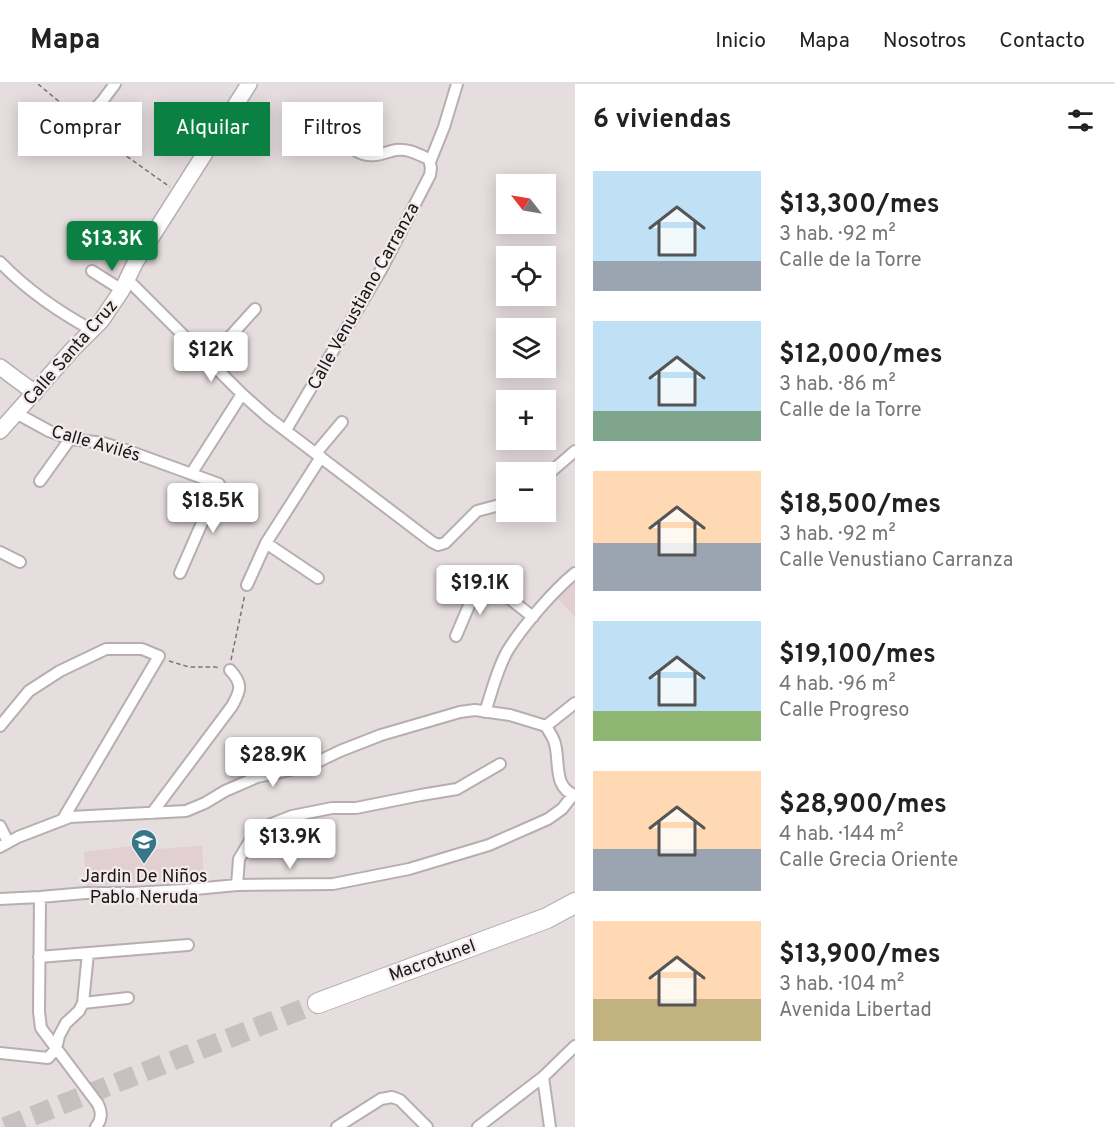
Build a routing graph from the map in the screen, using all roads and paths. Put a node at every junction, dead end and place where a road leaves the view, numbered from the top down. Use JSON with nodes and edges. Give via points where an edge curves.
{"nodes":[{"id":1,"x":38,"y":84,"type":"edge"},
{"id":2,"x":115,"y":84,"type":"edge"},
{"id":3,"x":249,"y":84,"type":"edge"},
{"id":4,"x":457,"y":84,"type":"edge"},
{"id":5,"x":59,"y":102,"type":"edge"},
{"id":6,"x":102,"y":102,"type":"edge"},
{"id":7,"x":383,"y":154,"type":"edge"},
{"id":8,"x":126,"y":156,"type":"edge"},
{"id":9,"x":430,"y":160,"type":"junction"},
{"id":10,"x":180,"y":194,"type":"junction"},
{"id":11,"x":0,"y":262,"type":"edge"},
{"id":12,"x":92,"y":270,"type":"dead end"},
{"id":13,"x":125,"y":285,"type":"junction"},
{"id":14,"x":255,"y":309,"type":"dead end"},
{"id":15,"x":92,"y":330,"type":"junction"},
{"id":16,"x":208,"y":361,"type":"junction"},
{"id":17,"x":0,"y":367,"type":"edge"},
{"id":18,"x":35,"y":393,"type":"junction"},
{"id":19,"x":242,"y":394,"type":"junction"},
{"id":20,"x":16,"y":413,"type":"junction"},
{"id":21,"x":342,"y":422,"type":"dead end"},
{"id":22,"x":286,"y":430,"type":"junction"},
{"id":23,"x":0,"y":431,"type":"edge"},
{"id":24,"x":70,"y":439,"type":"junction"},
{"id":25,"x":575,"y":451,"type":"edge"},
{"id":26,"x":318,"y":455,"type":"junction"},
{"id":27,"x":556,"y":467,"type":"edge"},
{"id":28,"x":191,"y":474,"type":"junction"},
{"id":29,"x":40,"y":482,"type":"dead end"},
{"id":30,"x":496,"y":505,"type":"edge"},
{"id":31,"x":266,"y":543,"type":"junction"},
{"id":32,"x":0,"y":552,"type":"edge"},
{"id":33,"x":20,"y":562,"type":"dead end"},
{"id":34,"x":180,"y":573,"type":"dead end"},
{"id":35,"x":575,"y":573,"type":"edge"},
{"id":36,"x":318,"y":578,"type":"dead end"},
{"id":37,"x":247,"y":585,"type":"joint"},
{"id":38,"x":533,"y":617,"type":"junction"},
{"id":39,"x":456,"y":636,"type":"dead end"},
{"id":40,"x":159,"y":657,"type":"junction"},
{"id":41,"x":230,"y":670,"type":"junction"},
{"id":42,"x":575,"y":703,"type":"edge"},
{"id":43,"x":485,"y":712,"type":"junction"},
{"id":44,"x":0,"y":726,"type":"edge"},
{"id":45,"x":546,"y":726,"type":"junction"},
{"id":46,"x":500,"y":764,"type":"dead end"},
{"id":47,"x":574,"y":795,"type":"edge"},
{"id":48,"x":152,"y":813,"type":"junction"},
{"id":49,"x":63,"y":819,"type":"junction"},
{"id":50,"x":0,"y":826,"type":"edge"},
{"id":51,"x":4,"y":844,"type":"edge"},
{"id":52,"x":237,"y":885,"type":"junction"},
{"id":53,"x":40,"y":897,"type":"junction"},
{"id":54,"x":0,"y":899,"type":"edge"},
{"id":55,"x":575,"y":903,"type":"edge"},
{"id":56,"x":575,"y":915,"type":"edge"},
{"id":57,"x":547,"y":918,"type":"junction"},
{"id":58,"x":188,"y":945,"type":"dead end"},
{"id":59,"x":88,"y":953,"type":"junction"},
{"id":60,"x":39,"y":957,"type":"junction"},
{"id":61,"x":128,"y":998,"type":"dead end"},
{"id":62,"x":83,"y":1003,"type":"junction"},
{"id":63,"x":318,"y":1003,"type":"tunnel mouth"},
{"id":64,"x":575,"y":1046,"type":"edge"},
{"id":65,"x":56,"y":1049,"type":"junction"},
{"id":66,"x":0,"y":1053,"type":"edge"},
{"id":67,"x":543,"y":1077,"type":"junction"},
{"id":68,"x":96,"y":1127,"type":"edge"},
{"id":69,"x":337,"y":1127,"type":"edge"},
{"id":70,"x":427,"y":1127,"type":"edge"},
{"id":71,"x":478,"y":1127,"type":"edge"},
{"id":72,"x":550,"y":1127,"type":"edge"}],
"edges":[{"from":1,"to":5,"type":"path"},
{"from":2,"to":6,"type":"street"},
{"from":3,"to":10,"type":"street","name":"Calle Santa Cruz"},
{"from":4,"to":9,"type":"street","name":"Calle Venustiano Carranza"},
{"from":7,"to":9,"type":"street","via":[[410,151]]},
{"from":8,"to":10,"type":"path"},
{"from":9,"to":22,"type":"street","name":"Calle Venustiano Carranza","via":[[430,175],[381,270]]},
{"from":10,"to":13,"type":"street","name":"Calle Santa Cruz","via":[[135,262]]},
{"from":11,"to":15,"type":"street","via":[[15,278]]},
{"from":12,"to":13,"type":"street"},
{"from":13,"to":15,"type":"street","name":"Calle Santa Cruz"},
{"from":13,"to":16,"type":"street"},
{"from":14,"to":16,"type":"street"},
{"from":15,"to":18,"type":"street","name":"Calle Santa Cruz"},
{"from":16,"to":19,"type":"street"},
{"from":17,"to":18,"type":"street"},
{"from":18,"to":20,"type":"street","name":"Calle Santa Cruz"},
{"from":19,"to":22,"type":"street"},
{"from":19,"to":28,"type":"street"},
{"from":20,"to":23,"type":"street","name":"Calle Santa Cruz"},
{"from":20,"to":24,"type":"street","name":"Calle Avilés"},
{"from":21,"to":26,"type":"street"},
{"from":22,"to":26,"type":"street"},
{"from":24,"to":28,"type":"street","name":"Calle Avilés","via":[[103,443]]},
{"from":24,"to":29,"type":"street"},
{"from":25,"to":27,"type":"street"},
{"from":26,"to":30,"type":"street","via":[[438,545],[445,543],[477,511]]},
{"from":26,"to":31,"type":"street"},
{"from":28,"to":34,"type":"street","name":"Calle Avilés","via":[[219,484]]},
{"from":31,"to":36,"type":"street"},
{"from":31,"to":37,"type":"street"},
{"from":32,"to":33,"type":"street"},
{"from":35,"to":38,"type":"street"},
{"from":37,"to":41,"type":"path"},
{"from":38,"to":39,"type":"street","via":[[481,580]]},
{"from":38,"to":43,"type":"street","via":[[507,652]]},
{"from":40,"to":41,"type":"path","via":[[189,667]]},
{"from":40,"to":44,"type":"street","via":[[142,649],[106,650],[60,671],[28,692]]},
{"from":40,"to":49,"type":"street"},
{"from":41,"to":48,"type":"street","via":[[238,679],[238,696]]},
{"from":42,"to":45,"type":"street"},
{"from":43,"to":45,"type":"street"},
{"from":43,"to":48,"type":"street","via":[[459,712],[381,735],[309,766],[256,777],[186,811]]},
{"from":45,"to":47,"type":"street","via":[[555,742],[562,786]]},
{"from":46,"to":52,"type":"street","via":[[457,789],[356,808],[332,808],[269,825],[250,839],[239,859]]},
{"from":47,"to":52,"type":"street","via":[[548,819],[489,845],[409,869],[333,884]]},
{"from":48,"to":49,"type":"street"},
{"from":49,"to":51,"type":"street"},
{"from":50,"to":51,"type":"street"},
{"from":52,"to":53,"type":"street"},
{"from":53,"to":54,"type":"street"},
{"from":53,"to":60,"type":"street"},
{"from":55,"to":57,"type":"highway","name":"Macrotunel"},
{"from":56,"to":57,"type":"highway","name":"Macrotunel"},
{"from":57,"to":63,"type":"highway","name":"Macrotunel"},
{"from":58,"to":59,"type":"street"},
{"from":59,"to":60,"type":"street"},
{"from":59,"to":62,"type":"street"},
{"from":60,"to":65,"type":"street","via":[[41,1028]]},
{"from":61,"to":62,"type":"street"},
{"from":62,"to":65,"type":"street","via":[[66,1023]]},
{"from":64,"to":67,"type":"street"},
{"from":65,"to":66,"type":"street","via":[[48,1058]]},
{"from":65,"to":68,"type":"street","via":[[99,1104],[102,1113]]},
{"from":67,"to":71,"type":"street"},
{"from":67,"to":72,"type":"street"},
{"from":69,"to":70,"type":"street","via":[[381,1099],[392,1097]]}]}
